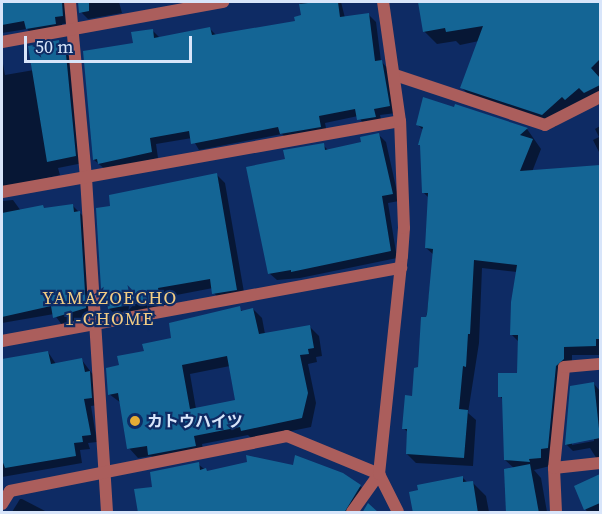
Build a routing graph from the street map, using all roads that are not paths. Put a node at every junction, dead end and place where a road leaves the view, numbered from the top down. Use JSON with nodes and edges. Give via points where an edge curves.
{"nodes":[{"id":1,"x":70,"y":2,"type":"edge"},
{"id":2,"x":223,"y":2,"type":"edge"},
{"id":3,"x":383,"y":2,"type":"edge"},
{"id":4,"x":72,"y":30,"type":"junction"},
{"id":5,"x":2,"y":42,"type":"edge"},
{"id":6,"x":395,"y":75,"type":"junction"},
{"id":7,"x":600,"y":97,"type":"edge"},
{"id":8,"x":400,"y":121,"type":"junction"},
{"id":9,"x":86,"y":178,"type":"junction"},
{"id":10,"x":2,"y":192,"type":"edge"},
{"id":11,"x":401,"y":268,"type":"junction"},
{"id":12,"x":94,"y":325,"type":"junction"},
{"id":13,"x":2,"y":341,"type":"edge"},
{"id":14,"x":600,"y":364,"type":"edge"},
{"id":15,"x":600,"y":463,"type":"edge"},
{"id":16,"x":554,"y":468,"type":"junction"},
{"id":17,"x":103,"y":470,"type":"junction"},
{"id":18,"x":379,"y":474,"type":"junction"},
{"id":19,"x":2,"y":504,"type":"edge"},
{"id":20,"x":107,"y":513,"type":"edge"},
{"id":21,"x":352,"y":513,"type":"edge"},
{"id":22,"x":398,"y":513,"type":"edge"},
{"id":23,"x":556,"y":513,"type":"edge"}],
"edges":[{"from":1,"to":4,"type":"street"},
{"from":2,"to":4,"type":"street"},
{"from":3,"to":6,"type":"street"},
{"from":4,"to":5,"type":"street"},
{"from":4,"to":9,"type":"street"},
{"from":6,"to":7,"type":"street","via":[[545,125]]},
{"from":6,"to":8,"type":"street"},
{"from":8,"to":9,"type":"street"},
{"from":8,"to":11,"type":"street","via":[[404,228]]},
{"from":9,"to":10,"type":"street"},
{"from":9,"to":12,"type":"street"},
{"from":11,"to":12,"type":"street"},
{"from":11,"to":18,"type":"street"},
{"from":12,"to":13,"type":"street"},
{"from":12,"to":17,"type":"street"},
{"from":14,"to":16,"type":"street","via":[[564,367]]},
{"from":15,"to":16,"type":"street"},
{"from":16,"to":23,"type":"street"},
{"from":17,"to":18,"type":"street","via":[[287,436]]},
{"from":17,"to":19,"type":"street","via":[[10,490]]},
{"from":17,"to":20,"type":"street"},
{"from":18,"to":21,"type":"street"},
{"from":18,"to":22,"type":"street"}]}
